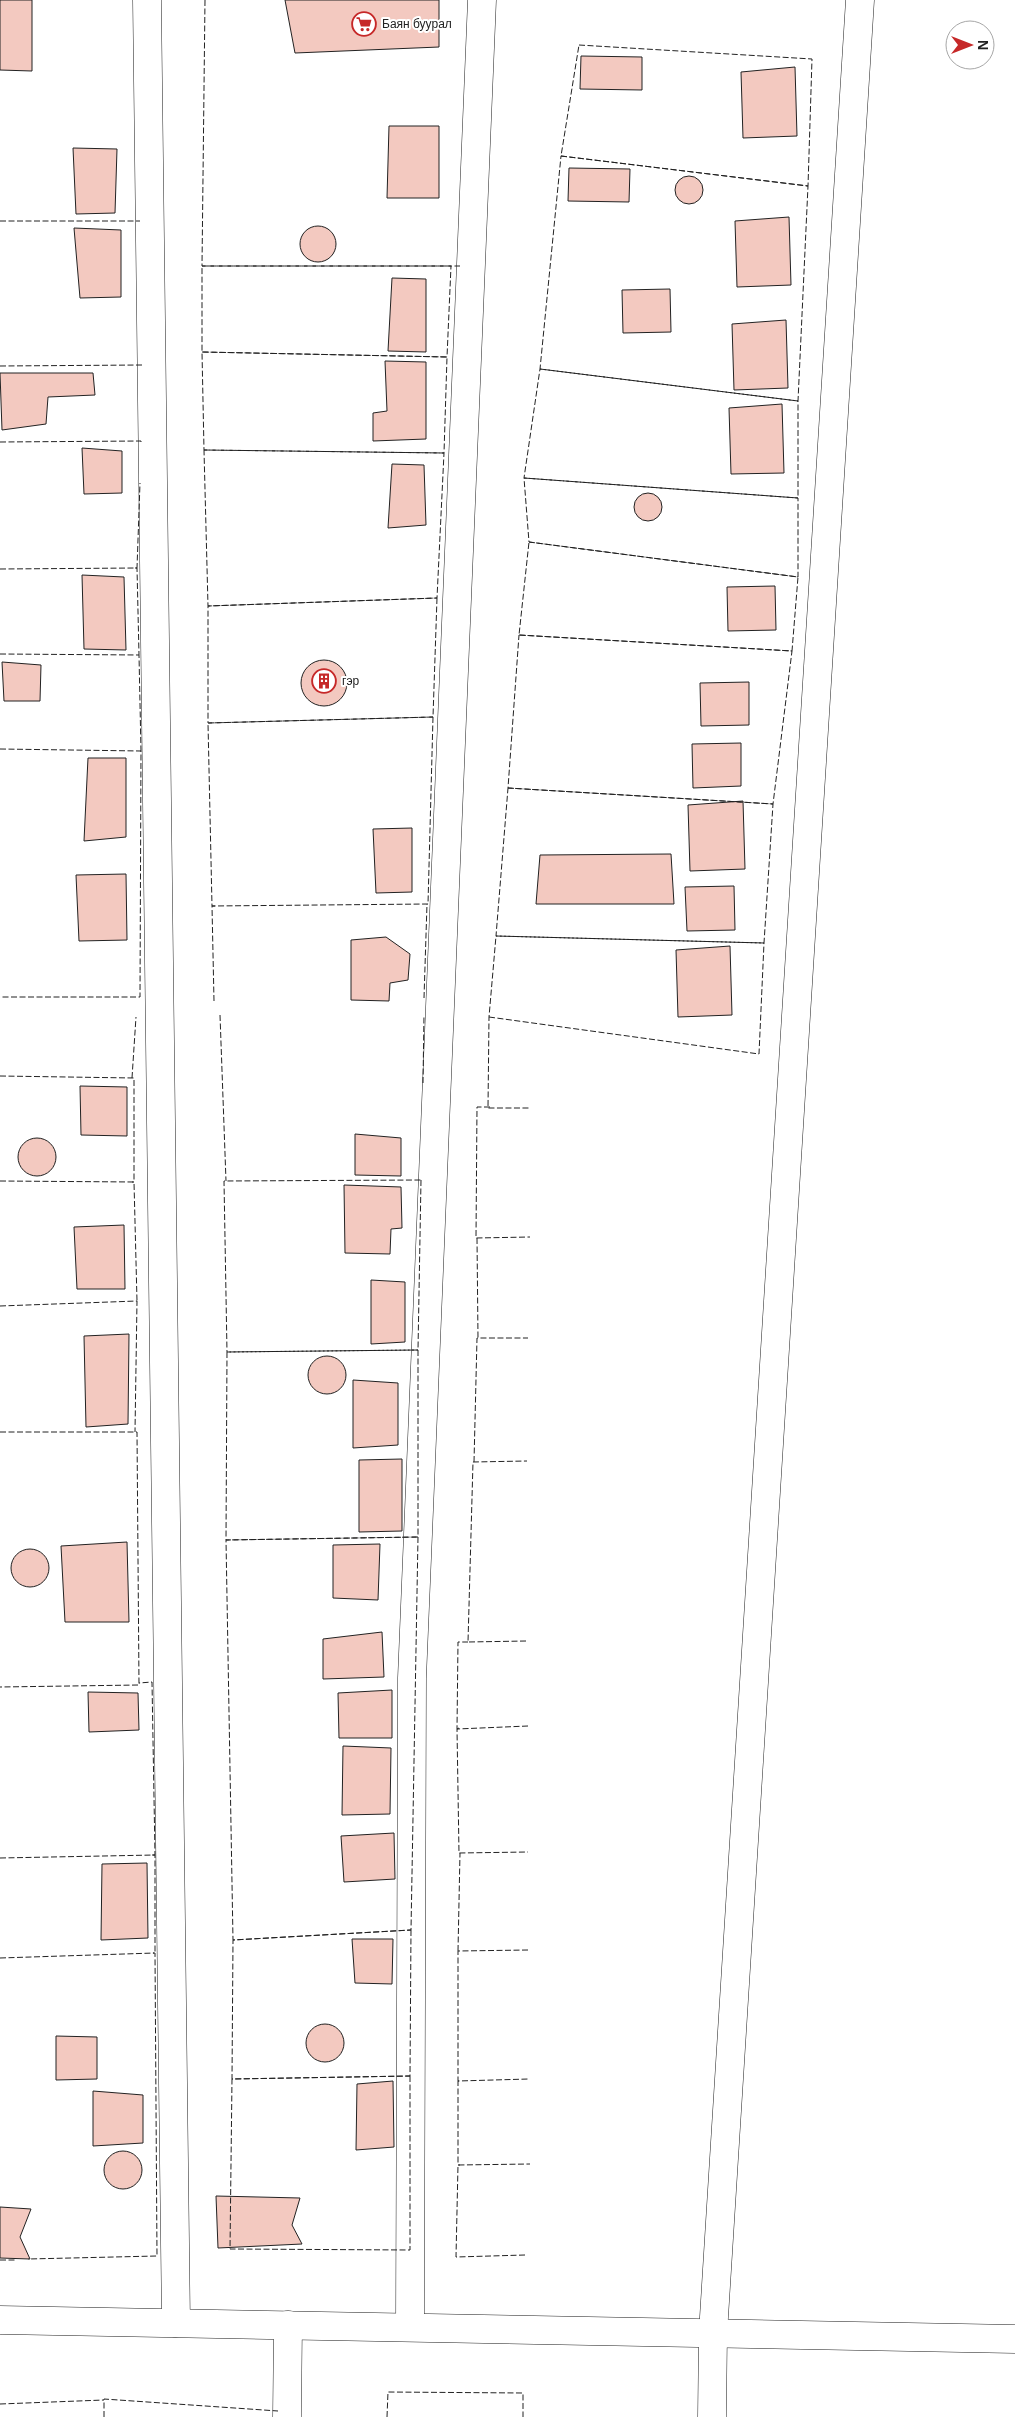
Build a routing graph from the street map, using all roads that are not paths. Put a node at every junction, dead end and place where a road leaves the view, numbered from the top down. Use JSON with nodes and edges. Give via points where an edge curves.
{"nodes":[{"id":1,"x":147,"y":0,"type":"edge"},
{"id":2,"x":482,"y":0,"type":"edge"},
{"id":3,"x":860,"y":0,"type":"edge"},
{"id":4,"x":0,"y":2320,"type":"edge"},
{"id":5,"x":176,"y":2324,"type":"junction"},
{"id":6,"x":288,"y":2325,"type":"junction"},
{"id":7,"x":410,"y":2327,"type":"junction"},
{"id":8,"x":713,"y":2333,"type":"junction"},
{"id":9,"x":1015,"y":2339,"type":"edge"},
{"id":10,"x":287,"y":2417,"type":"edge"},
{"id":11,"x":712,"y":2417,"type":"edge"}],
"edges":[{"from":1,"to":5,"type":"street"},
{"from":2,"to":7,"type":"street","via":[[412,1678]]},
{"from":3,"to":8,"type":"street"},
{"from":4,"to":5,"type":"street"},
{"from":5,"to":6,"type":"street"},
{"from":6,"to":7,"type":"street"},
{"from":6,"to":10,"type":"street"},
{"from":7,"to":8,"type":"street"},
{"from":8,"to":9,"type":"street"},
{"from":8,"to":11,"type":"street"}]}
